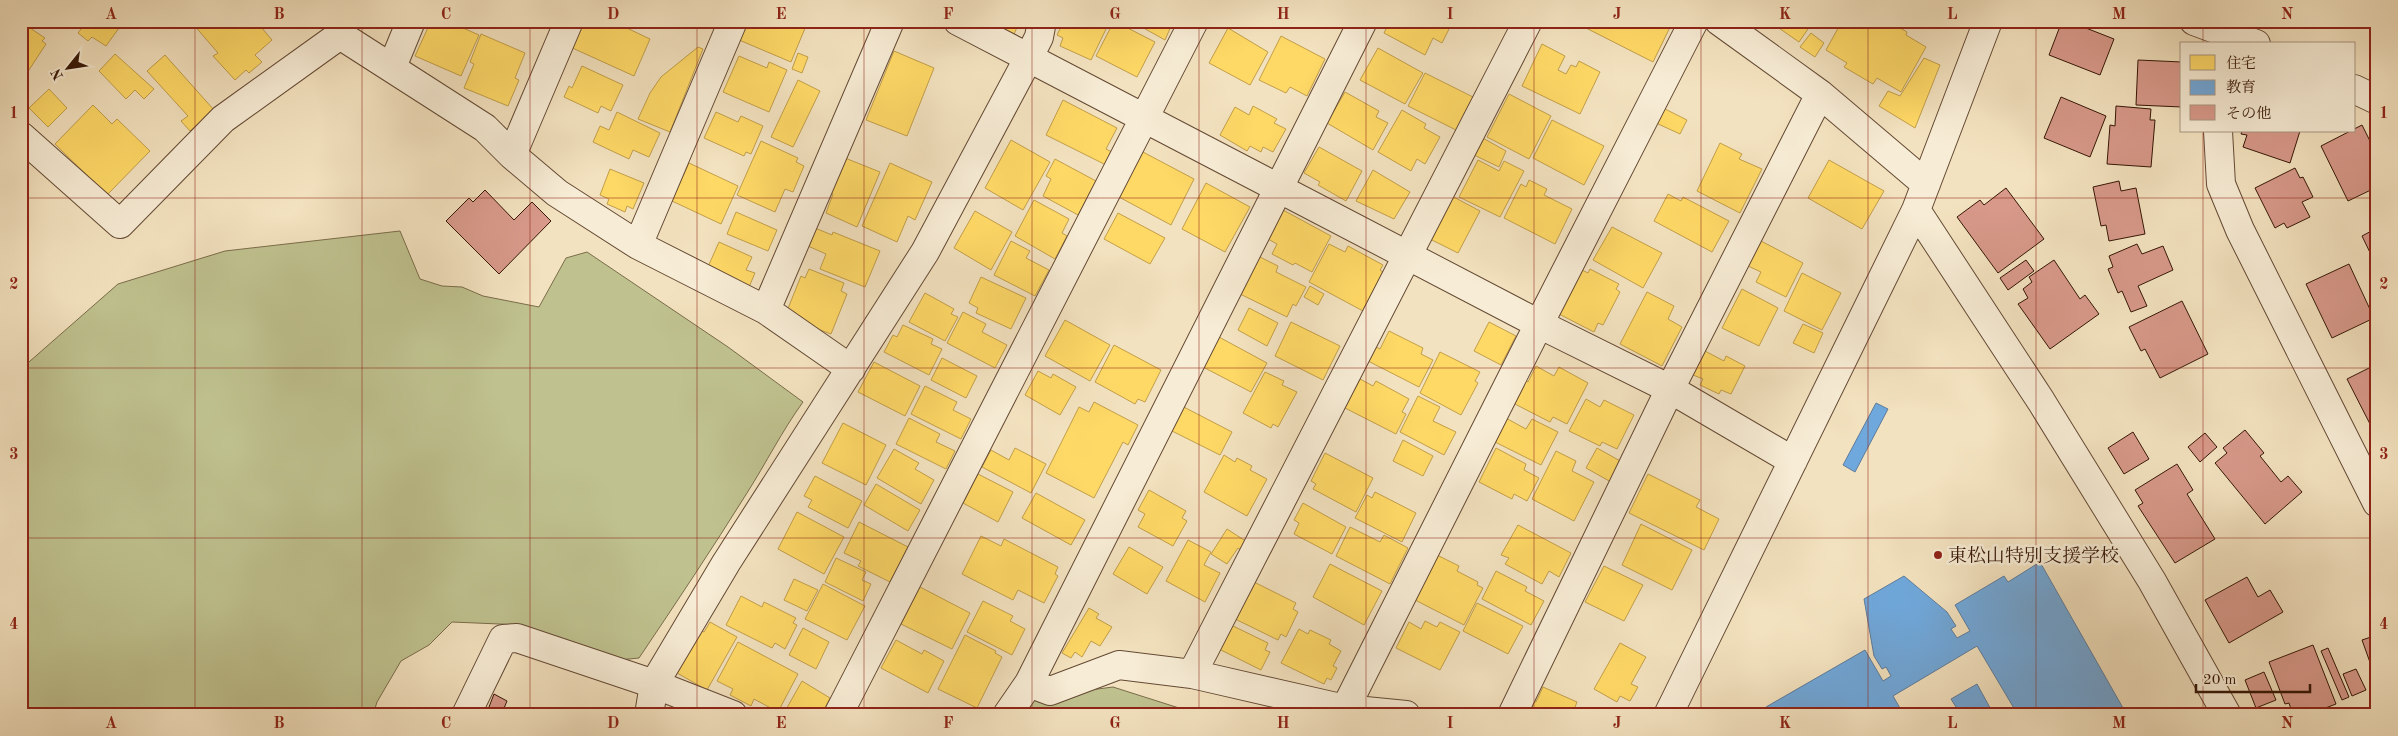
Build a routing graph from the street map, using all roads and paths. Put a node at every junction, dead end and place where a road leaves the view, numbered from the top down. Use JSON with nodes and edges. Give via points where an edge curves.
{"nodes":[{"id":1,"x":411,"y":21,"type":"edge"},
{"id":2,"x":569,"y":21,"type":"edge"},
{"id":3,"x":733,"y":21,"type":"edge"},
{"id":4,"x":890,"y":21,"type":"edge"},
{"id":5,"x":958,"y":21,"type":"edge"},
{"id":6,"x":1042,"y":21,"type":"edge"},
{"id":7,"x":1194,"y":21,"type":"edge"},
{"id":8,"x":1363,"y":21,"type":"edge"},
{"id":9,"x":1528,"y":21,"type":"edge"},
{"id":10,"x":1694,"y":21,"type":"edge"},
{"id":11,"x":1719,"y":21,"type":"edge"},
{"id":12,"x":1988,"y":21,"type":"edge"},
{"id":13,"x":2194,"y":21,"type":"edge"},
{"id":14,"x":2246,"y":42,"type":"edge"},
{"id":15,"x":1029,"y":57,"type":"junction"},
{"id":16,"x":392,"y":67,"type":"junction"},
{"id":17,"x":2356,"y":90,"type":"edge"},
{"id":18,"x":1820,"y":94,"type":"junction"},
{"id":19,"x":2377,"y":100,"type":"edge"},
{"id":20,"x":1144,"y":117,"type":"junction"},
{"id":21,"x":2218,"y":132,"type":"edge"},
{"id":22,"x":21,"y":136,"type":"edge"},
{"id":23,"x":512,"y":154,"type":"junction"},
{"id":24,"x":1926,"y":184,"type":"junction"},
{"id":25,"x":1278,"y":186,"type":"junction"},
{"id":26,"x":1916,"y":210,"type":"junction"},
{"id":27,"x":638,"y":245,"type":"junction"},
{"id":28,"x":1406,"y":255,"type":"junction"},
{"id":29,"x":766,"y":310,"type":"junction"},
{"id":30,"x":1539,"y":324,"type":"junction"},
{"id":31,"x":851,"y":369,"type":"junction"},
{"id":32,"x":1670,"y":390,"type":"junction"},
{"id":33,"x":1793,"y":461,"type":"junction"},
{"id":34,"x":2377,"y":503,"type":"edge"},
{"id":35,"x":1192,"y":674,"type":"junction"},
{"id":36,"x":1029,"y":683,"type":"junction"},
{"id":37,"x":654,"y":684,"type":"junction"},
{"id":38,"x":1346,"y":710,"type":"junction"},
{"id":39,"x":466,"y":715,"type":"edge"},
{"id":40,"x":650,"y":715,"type":"edge"},
{"id":41,"x":734,"y":715,"type":"edge"},
{"id":42,"x":838,"y":715,"type":"edge"},
{"id":43,"x":1007,"y":715,"type":"edge"},
{"id":44,"x":1406,"y":715,"type":"edge"},
{"id":45,"x":1512,"y":715,"type":"edge"},
{"id":46,"x":1668,"y":715,"type":"edge"},
{"id":47,"x":2227,"y":715,"type":"edge"}],
"edges":[{"from":1,"to":16,"type":"street"},
{"from":2,"to":23,"type":"street"},
{"from":3,"to":27,"type":"street"},
{"from":4,"to":29,"type":"street"},
{"from":5,"to":15,"type":"street"},
{"from":6,"to":15,"type":"street","via":[[1039,37]]},
{"from":7,"to":20,"type":"street"},
{"from":8,"to":25,"type":"street"},
{"from":9,"to":28,"type":"street"},
{"from":10,"to":30,"type":"street"},
{"from":11,"to":18,"type":"street"},
{"from":12,"to":24,"type":"street"},
{"from":13,"to":14,"type":"street"},
{"from":15,"to":20,"type":"street"},
{"from":15,"to":31,"type":"street","via":[[926,252]]},
{"from":16,"to":22,"type":"street","via":[[340,35],[224,119],[120,224]]},
{"from":16,"to":23,"type":"street","via":[[485,128]]},
{"from":17,"to":19,"type":"street"},
{"from":18,"to":24,"type":"street"},
{"from":18,"to":32,"type":"street"},
{"from":20,"to":25,"type":"street"},
{"from":20,"to":42,"type":"street"},
{"from":21,"to":34,"type":"street","via":[[2221,184],[2240,230]]},
{"from":23,"to":27,"type":"street","via":[[557,194]]},
{"from":24,"to":26,"type":"street"},
{"from":25,"to":28,"type":"street"},
{"from":25,"to":36,"type":"street"},
{"from":26,"to":33,"type":"street"},
{"from":26,"to":47,"type":"street","via":[[2042,401],[2152,581]]},
{"from":27,"to":29,"type":"street"},
{"from":28,"to":30,"type":"street"},
{"from":28,"to":35,"type":"street"},
{"from":29,"to":31,"type":"street"},
{"from":30,"to":32,"type":"street"},
{"from":30,"to":38,"type":"street"},
{"from":31,"to":37,"type":"street","via":[[726,563]]},
{"from":32,"to":33,"type":"street"},
{"from":32,"to":45,"type":"street"},
{"from":33,"to":46,"type":"street"},
{"from":35,"to":36,"type":"street","via":[[1119,665],[1050,690]]},
{"from":35,"to":38,"type":"street"},
{"from":36,"to":43,"type":"street"},
{"from":37,"to":39,"type":"street","via":[[517,638],[503,639]]},
{"from":37,"to":40,"type":"street"},
{"from":37,"to":41,"type":"street"},
{"from":38,"to":44,"type":"street"}]}
